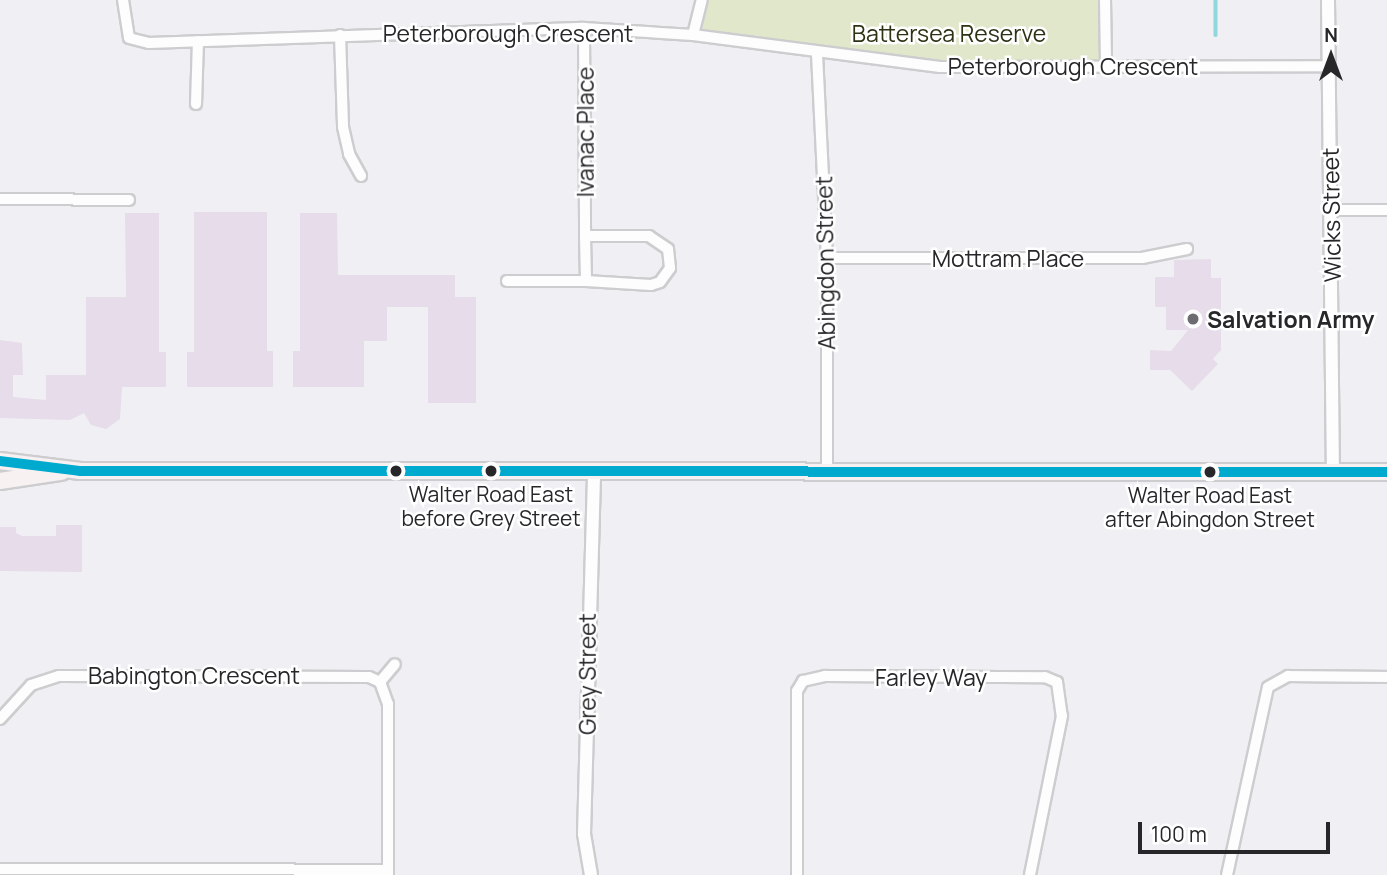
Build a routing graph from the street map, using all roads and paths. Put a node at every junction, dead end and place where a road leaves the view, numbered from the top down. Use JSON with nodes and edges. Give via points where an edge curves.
{"nodes":[{"id":1,"x":123,"y":0,"type":"edge"},
{"id":2,"x":702,"y":0,"type":"edge"},
{"id":3,"x":1105,"y":0,"type":"edge"},
{"id":4,"x":1328,"y":0,"type":"edge"},
{"id":5,"x":584,"y":28,"type":"junction"},
{"id":6,"x":340,"y":35,"type":"junction"},
{"id":7,"x":693,"y":35,"type":"junction"},
{"id":8,"x":198,"y":41,"type":"junction"},
{"id":9,"x":817,"y":54,"type":"junction"},
{"id":10,"x":1106,"y":66,"type":"junction"},
{"id":11,"x":1328,"y":66,"type":"junction"},
{"id":12,"x":196,"y":104,"type":"dead end"},
{"id":13,"x":361,"y":176,"type":"dead end"},
{"id":14,"x":0,"y":199,"type":"edge"},
{"id":15,"x":129,"y":200,"type":"dead end"},
{"id":16,"x":1333,"y":210,"type":"junction"},
{"id":17,"x":1387,"y":210,"type":"edge"},
{"id":18,"x":585,"y":236,"type":"junction"},
{"id":19,"x":1187,"y":249,"type":"dead end"},
{"id":20,"x":828,"y":258,"type":"junction"},
{"id":21,"x":506,"y":281,"type":"dead end"},
{"id":22,"x":586,"y":281,"type":"junction"},
{"id":23,"x":0,"y":461,"type":"edge"},
{"id":24,"x":67,"y":471,"type":"junction"},
{"id":25,"x":594,"y":471,"type":"junction"},
{"id":26,"x":828,"y":471,"type":"junction"},
{"id":27,"x":1332,"y":472,"type":"junction"},
{"id":28,"x":1387,"y":472,"type":"edge"},
{"id":29,"x":0,"y":481,"type":"edge"},
{"id":30,"x":395,"y":664,"type":"dead end"},
{"id":31,"x":1387,"y":677,"type":"edge"},
{"id":32,"x":380,"y":682,"type":"junction"},
{"id":33,"x":0,"y":719,"type":"edge"},
{"id":34,"x":0,"y":869,"type":"edge"},
{"id":35,"x":388,"y":872,"type":"edge"},
{"id":36,"x":591,"y":875,"type":"edge"},
{"id":37,"x":797,"y":875,"type":"edge"},
{"id":38,"x":1030,"y":875,"type":"edge"},
{"id":39,"x":1227,"y":875,"type":"edge"}],
"edges":[{"from":1,"to":8,"type":"street","name":"Peterborough Crescent","via":[[128,37],[149,43]]},
{"from":2,"to":7,"type":"street"},
{"from":3,"to":10,"type":"street"},
{"from":4,"to":11,"type":"street","name":"Wicks Street"},
{"from":5,"to":6,"type":"street","name":"Peterborough Crescent"},
{"from":5,"to":7,"type":"street","name":"Peterborough Crescent"},
{"from":5,"to":18,"type":"street","name":"Ivanac Place"},
{"from":6,"to":8,"type":"street","name":"Peterborough Crescent"},
{"from":6,"to":13,"type":"street","via":[[344,127],[349,154]]},
{"from":7,"to":9,"type":"street","name":"Peterborough Crescent"},
{"from":8,"to":12,"type":"street"},
{"from":9,"to":10,"type":"street","name":"Peterborough Crescent","via":[[940,67]]},
{"from":9,"to":20,"type":"street","name":"Abingdon Street"},
{"from":10,"to":11,"type":"street","name":"Peterborough Crescent"},
{"from":11,"to":16,"type":"street","name":"Wicks Street"},
{"from":14,"to":15,"type":"street"},
{"from":16,"to":17,"type":"street"},
{"from":16,"to":27,"type":"street","name":"Wicks Street"},
{"from":18,"to":22,"type":"street","name":"Ivanac Place"},
{"from":18,"to":22,"type":"street","via":[[649,236],[663,244],[672,258],[666,276],[651,285]]},
{"from":19,"to":20,"type":"street","name":"Mottram Place","via":[[1142,258]]},
{"from":20,"to":26,"type":"street","name":"Abingdon Street"},
{"from":21,"to":22,"type":"street"},
{"from":23,"to":24,"type":"main road","via":[[23,460]]},
{"from":24,"to":25,"type":"main road"},
{"from":24,"to":29,"type":"main road"},
{"from":25,"to":26,"type":"main road"},
{"from":25,"to":36,"type":"street","name":"Grey Street","via":[[584,834]]},
{"from":26,"to":27,"type":"main road"},
{"from":27,"to":28,"type":"main road"},
{"from":30,"to":32,"type":"street"},
{"from":31,"to":39,"type":"street","via":[[1288,676],[1268,687]]},
{"from":32,"to":33,"type":"street","name":"Babington Crescent","via":[[358,674],[59,676],[31,685]]},
{"from":32,"to":35,"type":"street","via":[[387,704]]},
{"from":34,"to":35,"type":"street"},
{"from":37,"to":38,"type":"street","name":"Farley Way","via":[[797,691],[803,681],[825,676],[1045,677],[1056,682],[1062,716]]}]}
